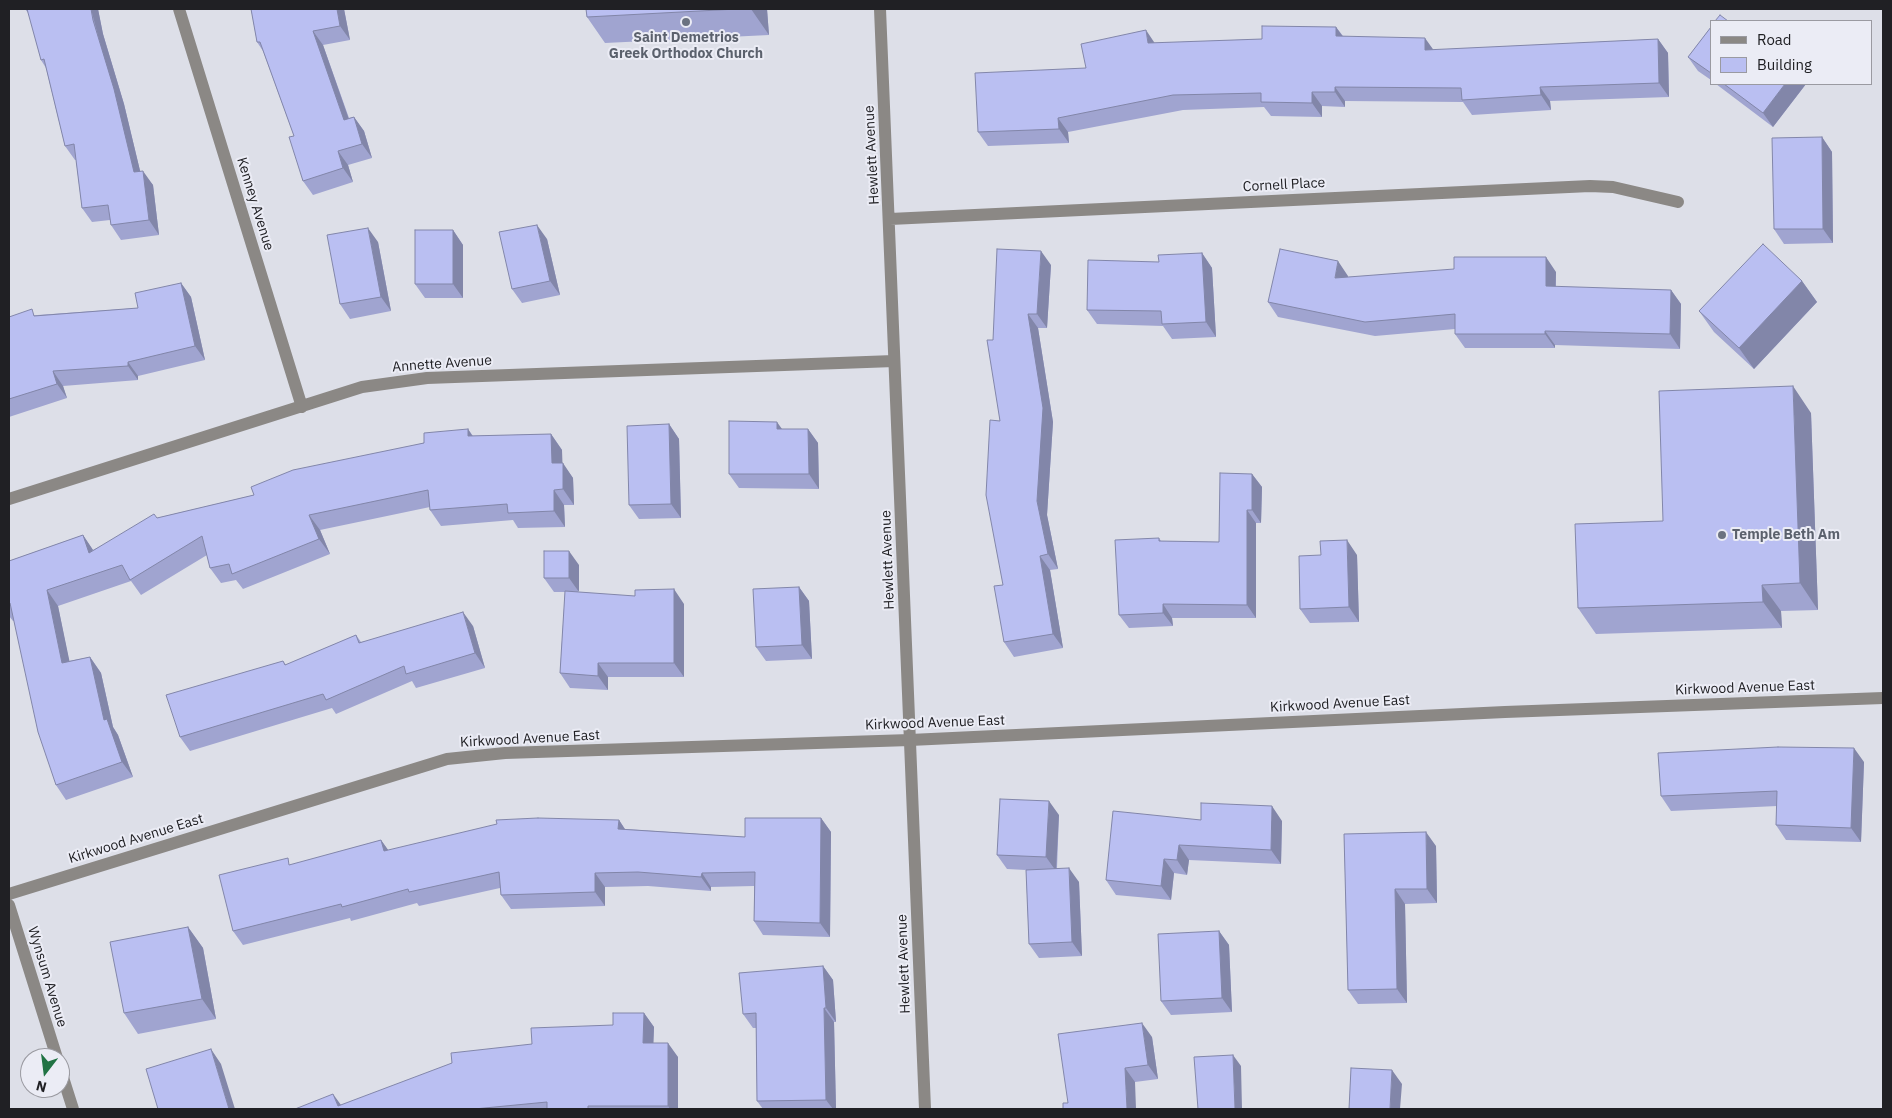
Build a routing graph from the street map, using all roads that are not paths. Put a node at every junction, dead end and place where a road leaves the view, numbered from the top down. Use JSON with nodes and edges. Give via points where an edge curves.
{"nodes":[{"id":1,"x":179,"y":9,"type":"edge"},
{"id":2,"x":880,"y":9,"type":"edge"},
{"id":3,"x":1678,"y":202,"type":"dead end"},
{"id":4,"x":890,"y":219,"type":"junction"},
{"id":5,"x":894,"y":361,"type":"junction"},
{"id":6,"x":302,"y":408,"type":"junction"},
{"id":7,"x":9,"y":498,"type":"edge"},
{"id":8,"x":1883,"y":698,"type":"edge"},
{"id":9,"x":910,"y":740,"type":"junction"},
{"id":10,"x":9,"y":894,"type":"edge"},
{"id":11,"x":9,"y":905,"type":"edge"},
{"id":12,"x":54,"y":1048,"type":"edge"},
{"id":13,"x":925,"y":1109,"type":"edge"}],
"edges":[{"from":1,"to":6,"type":"street","name":"Kenney Avenue"},
{"from":2,"to":4,"type":"street","name":"Hewlett Avenue"},
{"from":3,"to":4,"type":"street","name":"Cornell Place","via":[[1613,187],[1590,186]]},
{"from":4,"to":5,"type":"street","name":"Hewlett Avenue"},
{"from":5,"to":6,"type":"street","name":"Annette Avenue","via":[[427,378],[362,387]]},
{"from":5,"to":9,"type":"street","name":"Hewlett Avenue"},
{"from":6,"to":7,"type":"street","name":"Annette Avenue"},
{"from":8,"to":9,"type":"street","name":"Kirkwood Avenue East"},
{"from":9,"to":10,"type":"street","name":"Kirkwood Avenue East","via":[[505,753],[447,759]]},
{"from":9,"to":13,"type":"street","name":"Hewlett Avenue"},
{"from":11,"to":12,"type":"street","name":"Wynsum Avenue"}]}
